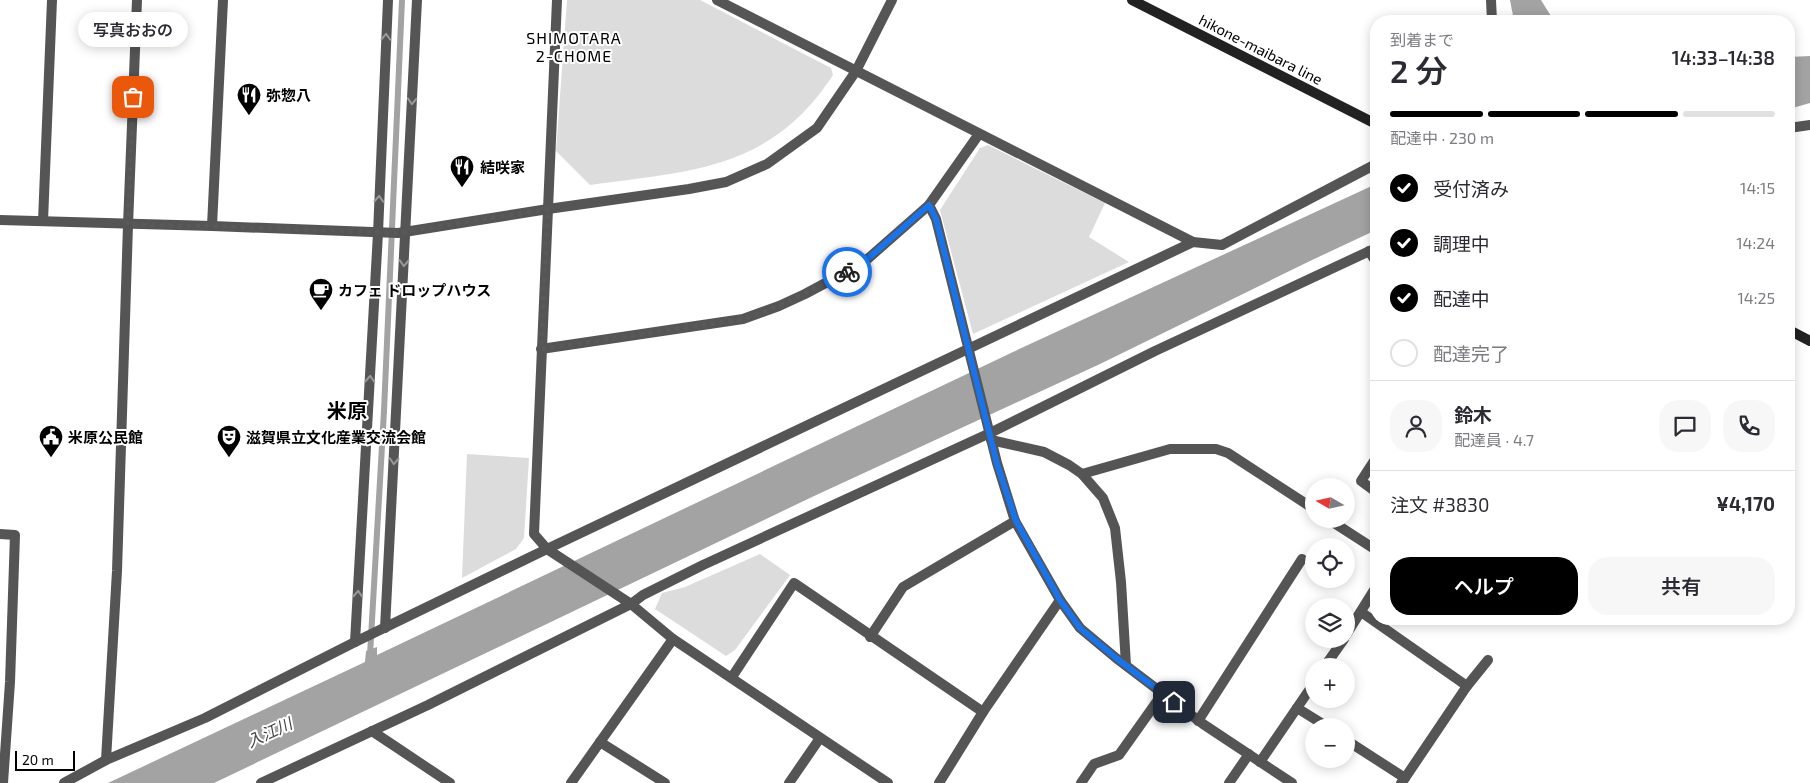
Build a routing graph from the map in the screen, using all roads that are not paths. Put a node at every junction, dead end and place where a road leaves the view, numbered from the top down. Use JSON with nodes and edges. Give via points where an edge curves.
{"nodes":[{"id":1,"x":52,"y":0,"type":"edge"},
{"id":2,"x":137,"y":0,"type":"edge"},
{"id":3,"x":223,"y":0,"type":"edge"},
{"id":4,"x":388,"y":0,"type":"edge"},
{"id":5,"x":417,"y":0,"type":"edge"},
{"id":6,"x":557,"y":0,"type":"edge"},
{"id":7,"x":717,"y":0,"type":"edge"},
{"id":8,"x":892,"y":0,"type":"edge"},
{"id":9,"x":1132,"y":0,"type":"edge"},
{"id":10,"x":1491,"y":0,"type":"edge"},
{"id":11,"x":1492,"y":15,"type":"edge"},
{"id":12,"x":856,"y":72,"type":"junction"},
{"id":13,"x":1370,"y":121,"type":"edge"},
{"id":14,"x":1810,"y":125,"type":"edge"},
{"id":15,"x":1795,"y":127,"type":"edge"},
{"id":16,"x":979,"y":134,"type":"junction"},
{"id":17,"x":1370,"y":167,"type":"edge"},
{"id":18,"x":929,"y":205,"type":"junction"},
{"id":19,"x":548,"y":209,"type":"junction"},
{"id":20,"x":0,"y":220,"type":"edge"},
{"id":21,"x":43,"y":222,"type":"junction"},
{"id":22,"x":128,"y":225,"type":"junction"},
{"id":23,"x":212,"y":226,"type":"junction"},
{"id":24,"x":380,"y":233,"type":"junction"},
{"id":25,"x":401,"y":233,"type":"junction"},
{"id":26,"x":1193,"y":242,"type":"junction"},
{"id":27,"x":1370,"y":251,"type":"edge"},
{"id":28,"x":1795,"y":333,"type":"edge"},
{"id":29,"x":1810,"y":341,"type":"edge"},
{"id":30,"x":967,"y":348,"type":"junction"},
{"id":31,"x":541,"y":349,"type":"junction"},
{"id":32,"x":990,"y":432,"type":"junction"},
{"id":33,"x":1370,"y":467,"type":"edge"},
{"id":34,"x":1082,"y":474,"type":"junction"},
{"id":35,"x":1370,"y":488,"type":"edge"},
{"id":36,"x":1305,"y":503,"type":"edge"},
{"id":37,"x":1016,"y":521,"type":"junction"},
{"id":38,"x":1342,"y":528,"type":"edge"},
{"id":39,"x":0,"y":534,"type":"edge"},
{"id":40,"x":1370,"y":546,"type":"edge"},
{"id":41,"x":547,"y":549,"type":"junction"},
{"id":42,"x":1302,"y":559,"type":"dead end"},
{"id":43,"x":1370,"y":597,"type":"edge"},
{"id":44,"x":1060,"y":600,"type":"junction"},
{"id":45,"x":631,"y":604,"type":"junction"},
{"id":46,"x":1361,"y":612,"type":"junction"},
{"id":47,"x":1370,"y":618,"type":"edge"},
{"id":48,"x":1355,"y":621,"type":"edge"},
{"id":49,"x":1380,"y":625,"type":"edge"},
{"id":50,"x":382,"y":629,"type":"junction"},
{"id":51,"x":870,"y":636,"type":"junction"},
{"id":52,"x":672,"y":639,"type":"junction"},
{"id":53,"x":360,"y":640,"type":"junction"},
{"id":54,"x":1488,"y":660,"type":"dead end"},
{"id":55,"x":1126,"y":665,"type":"junction"},
{"id":56,"x":732,"y":678,"type":"junction"},
{"id":57,"x":5,"y":682,"type":"edge"},
{"id":58,"x":1467,"y":686,"type":"junction"},
{"id":59,"x":1163,"y":693,"type":"junction"},
{"id":60,"x":1305,"y":696,"type":"edge"},
{"id":61,"x":1297,"y":708,"type":"junction"},
{"id":62,"x":983,"y":712,"type":"junction"},
{"id":63,"x":1313,"y":718,"type":"edge"},
{"id":64,"x":1198,"y":721,"type":"junction"},
{"id":65,"x":372,"y":731,"type":"junction"},
{"id":66,"x":820,"y":738,"type":"junction"},
{"id":67,"x":600,"y":742,"type":"junction"},
{"id":68,"x":1355,"y":746,"type":"edge"},
{"id":69,"x":1249,"y":754,"type":"junction"},
{"id":70,"x":106,"y":760,"type":"junction"},
{"id":71,"x":1260,"y":762,"type":"junction"},
{"id":72,"x":1403,"y":780,"type":"edge"},
{"id":73,"x":68,"y":782,"type":"edge"},
{"id":74,"x":3,"y":783,"type":"edge"},
{"id":75,"x":261,"y":783,"type":"edge"},
{"id":76,"x":450,"y":783,"type":"edge"},
{"id":77,"x":572,"y":783,"type":"edge"},
{"id":78,"x":665,"y":783,"type":"edge"},
{"id":79,"x":789,"y":783,"type":"edge"},
{"id":80,"x":888,"y":783,"type":"edge"},
{"id":81,"x":939,"y":783,"type":"edge"},
{"id":82,"x":1080,"y":783,"type":"edge"},
{"id":83,"x":1229,"y":783,"type":"edge"},
{"id":84,"x":1292,"y":783,"type":"edge"}],
"edges":[{"from":1,"to":21,"type":"street"},
{"from":2,"to":22,"type":"street"},
{"from":3,"to":23,"type":"street"},
{"from":24,"to":4,"type":"street","one_way":true},
{"from":5,"to":25,"type":"street","one_way":true},
{"from":6,"to":19,"type":"street"},
{"from":7,"to":12,"type":"street"},
{"from":8,"to":12,"type":"street"},
{"from":9,"to":13,"type":"main road","name":"hikone-maibara line"},
{"from":10,"to":11,"type":"street"},
{"from":12,"to":16,"type":"street"},
{"from":12,"to":19,"type":"street","via":[[817,128],[767,164],[726,182],[689,190]]},
{"from":14,"to":15,"type":"street"},
{"from":16,"to":18,"type":"street"},
{"from":16,"to":26,"type":"street"},
{"from":17,"to":26,"type":"street","via":[[1222,245]]},
{"from":18,"to":30,"type":"street","via":[[936,219]]},
{"from":18,"to":31,"type":"street","via":[[863,263],[779,306],[743,319]]},
{"from":19,"to":25,"type":"street"},
{"from":19,"to":31,"type":"street"},
{"from":20,"to":21,"type":"street"},
{"from":21,"to":22,"type":"street"},
{"from":22,"to":23,"type":"street"},
{"from":22,"to":70,"type":"street","via":[[117,571]]},
{"from":23,"to":24,"type":"street"},
{"from":24,"to":25,"type":"street"},
{"from":53,"to":24,"type":"street","one_way":true},
{"from":25,"to":50,"type":"street","one_way":true},
{"from":26,"to":30,"type":"street"},
{"from":27,"to":32,"type":"street"},
{"from":28,"to":29,"type":"main road"},
{"from":30,"to":32,"type":"street"},
{"from":30,"to":41,"type":"street"},
{"from":31,"to":41,"type":"street","via":[[534,534]]},
{"from":32,"to":34,"type":"street","via":[[1044,452]]},
{"from":32,"to":37,"type":"street"},
{"from":32,"to":45,"type":"street","via":[[704,565]]},
{"from":33,"to":35,"type":"street","via":[[1361,481]]},
{"from":34,"to":36,"type":"street","via":[[1170,449],[1216,449],[1228,453]]},
{"from":34,"to":55,"type":"street","via":[[1103,498],[1114,528]]},
{"from":37,"to":44,"type":"street"},
{"from":37,"to":51,"type":"street","via":[[902,587]]},
{"from":38,"to":40,"type":"street"},
{"from":39,"to":57,"type":"street","via":[[15,535]]},
{"from":41,"to":45,"type":"street"},
{"from":41,"to":50,"type":"street"},
{"from":42,"to":64,"type":"street"},
{"from":43,"to":46,"type":"street"},
{"from":44,"to":55,"type":"street","via":[[1080,628]]},
{"from":44,"to":62,"type":"street"},
{"from":45,"to":52,"type":"street"},
{"from":45,"to":65,"type":"street"},
{"from":46,"to":47,"type":"street"},
{"from":46,"to":48,"type":"street"},
{"from":49,"to":58,"type":"street"},
{"from":50,"to":53,"type":"street"},
{"from":51,"to":56,"type":"street","via":[[794,583]]},
{"from":51,"to":62,"type":"street"},
{"from":52,"to":56,"type":"street"},
{"from":52,"to":67,"type":"street"},
{"from":53,"to":70,"type":"street","via":[[205,718]]},
{"from":54,"to":58,"type":"street"},
{"from":55,"to":59,"type":"street"},
{"from":56,"to":66,"type":"street"},
{"from":57,"to":74,"type":"street"},
{"from":58,"to":72,"type":"street"},
{"from":59,"to":64,"type":"street"},
{"from":59,"to":82,"type":"street","via":[[1119,754],[1094,764]]},
{"from":60,"to":61,"type":"street"},
{"from":61,"to":63,"type":"street"},
{"from":61,"to":71,"type":"street"},
{"from":62,"to":81,"type":"street"},
{"from":64,"to":69,"type":"street"},
{"from":65,"to":75,"type":"street"},
{"from":65,"to":76,"type":"street"},
{"from":66,"to":79,"type":"street"},
{"from":66,"to":80,"type":"street"},
{"from":67,"to":77,"type":"street"},
{"from":67,"to":78,"type":"street"},
{"from":68,"to":72,"type":"street"},
{"from":69,"to":71,"type":"street"},
{"from":69,"to":83,"type":"street"},
{"from":70,"to":73,"type":"street"},
{"from":71,"to":84,"type":"street"}]}
